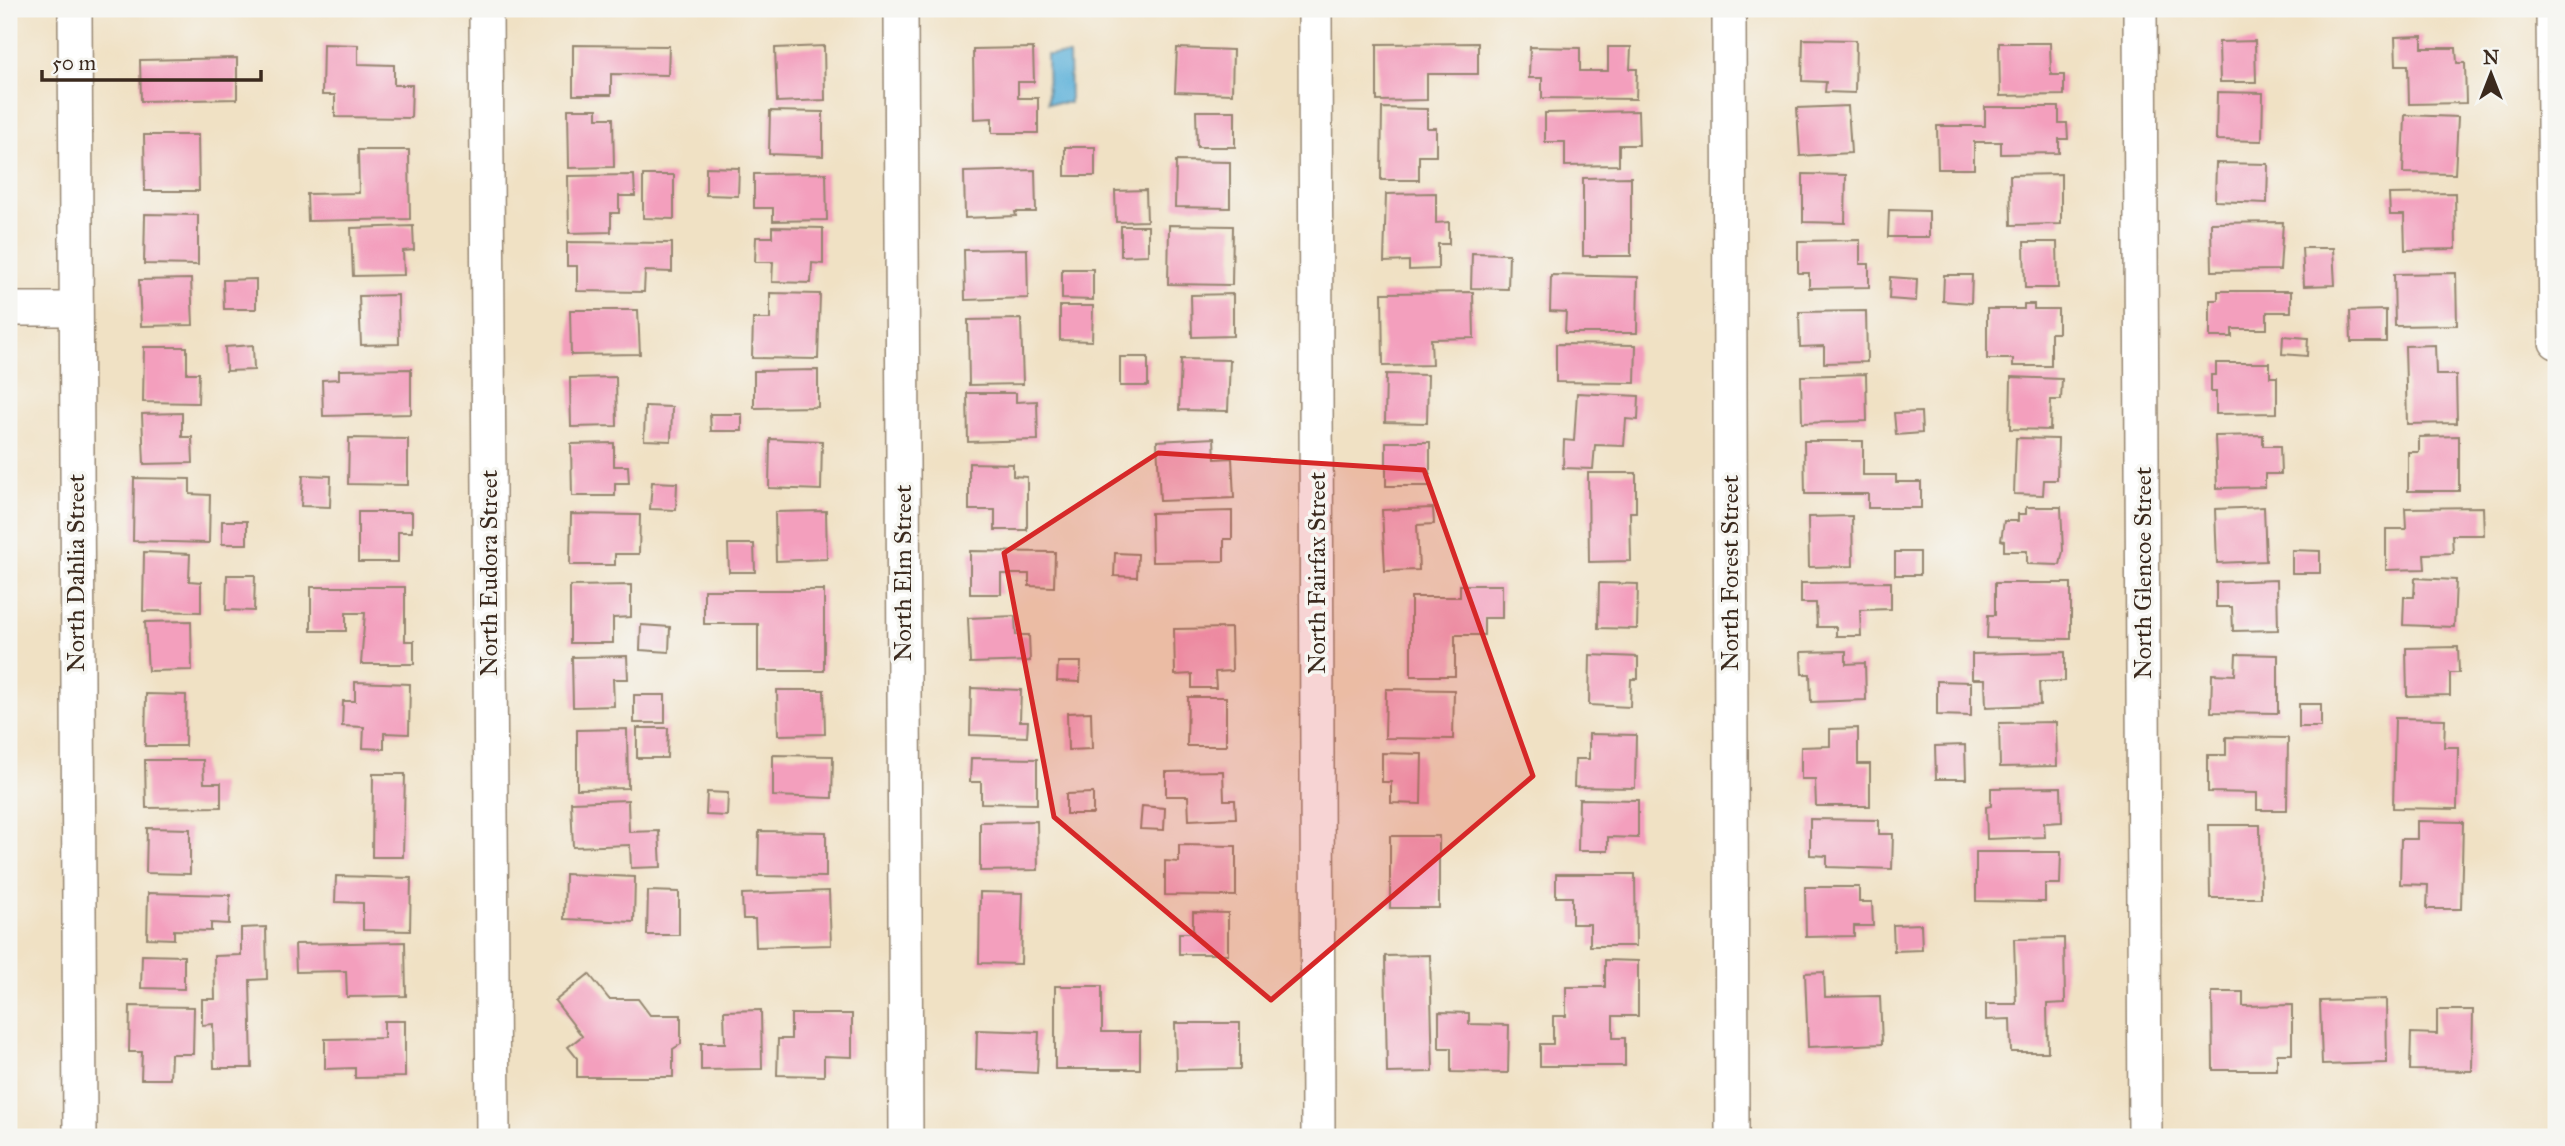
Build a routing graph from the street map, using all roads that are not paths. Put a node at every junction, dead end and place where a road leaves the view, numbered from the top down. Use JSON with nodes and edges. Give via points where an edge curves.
{"nodes":[{"id":1,"x":75,"y":9,"type":"edge"},
{"id":2,"x":486,"y":9,"type":"edge"},
{"id":3,"x":901,"y":9,"type":"edge"},
{"id":4,"x":1315,"y":9,"type":"edge"},
{"id":5,"x":1729,"y":9,"type":"edge"},
{"id":6,"x":2140,"y":9,"type":"edge"},
{"id":7,"x":2553,"y":9,"type":"edge"},
{"id":8,"x":9,"y":309,"type":"edge"},
{"id":9,"x":74,"y":309,"type":"junction"},
{"id":10,"x":2556,"y":342,"type":"edge"},
{"id":11,"x":80,"y":1137,"type":"edge"},
{"id":12,"x":493,"y":1137,"type":"edge"},
{"id":13,"x":906,"y":1137,"type":"edge"},
{"id":14,"x":1318,"y":1137,"type":"edge"},
{"id":15,"x":1732,"y":1137,"type":"edge"},
{"id":16,"x":2145,"y":1137,"type":"edge"}],
"edges":[{"from":1,"to":9,"type":"street","name":"North Dahlia Street"},
{"from":2,"to":12,"type":"street","name":"North Eudora Street"},
{"from":3,"to":13,"type":"street","name":"North Elm Street"},
{"from":4,"to":14,"type":"street","name":"North Fairfax Street"},
{"from":5,"to":15,"type":"street","name":"North Forest Street"},
{"from":6,"to":16,"type":"street","name":"North Glencoe Street"},
{"from":7,"to":10,"type":"street"},
{"from":8,"to":9,"type":"street"},
{"from":9,"to":11,"type":"street","name":"North Dahlia Street"}]}
